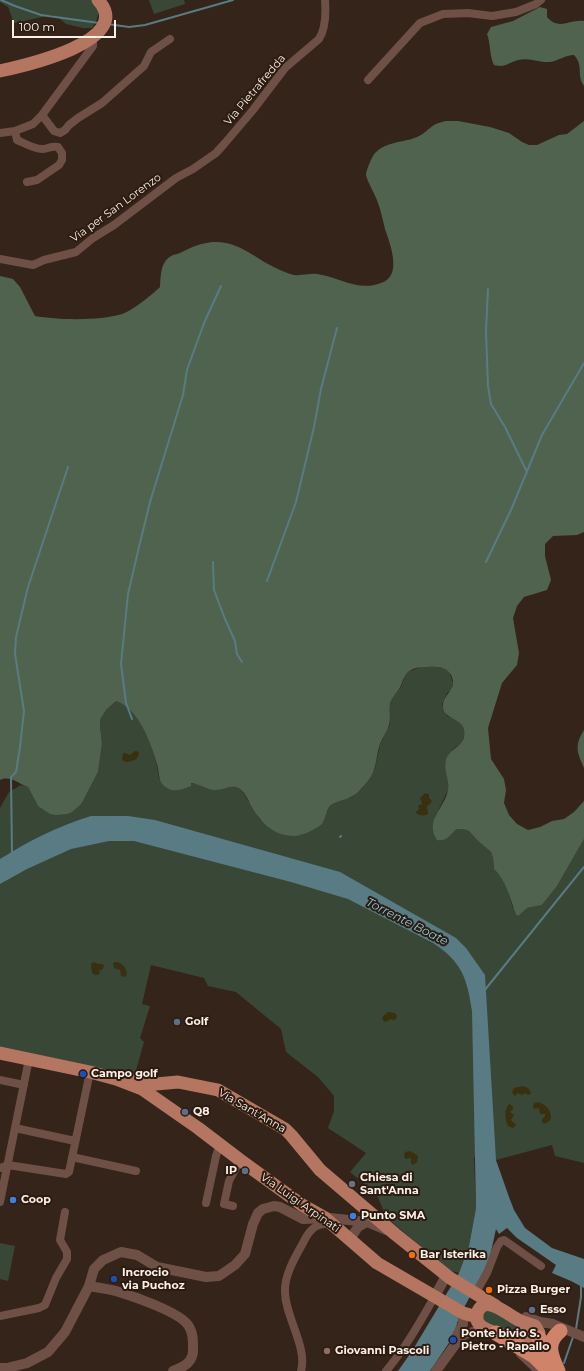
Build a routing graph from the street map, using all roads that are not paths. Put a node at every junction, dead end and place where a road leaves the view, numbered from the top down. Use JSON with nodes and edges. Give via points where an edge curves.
{"nodes":[{"id":1,"x":98,"y":0,"type":"edge"},
{"id":2,"x":325,"y":0,"type":"edge"},
{"id":3,"x":541,"y":0,"type":"edge"},
{"id":4,"x":93,"y":37,"type":"junction"},
{"id":5,"x":170,"y":39,"type":"dead end"},
{"id":6,"x":0,"y":71,"type":"edge"},
{"id":7,"x":368,"y":80,"type":"dead end"},
{"id":8,"x":42,"y":115,"type":"junction"},
{"id":9,"x":16,"y":131,"type":"junction"},
{"id":10,"x":0,"y":133,"type":"edge"},
{"id":11,"x":216,"y":153,"type":"joint"},
{"id":12,"x":27,"y":182,"type":"dead end"},
{"id":13,"x":0,"y":260,"type":"edge"},
{"id":14,"x":0,"y":1053,"type":"edge"},
{"id":15,"x":29,"y":1059,"type":"junction"},
{"id":16,"x":90,"y":1072,"type":"junction"},
{"id":17,"x":0,"y":1080,"type":"edge"},
{"id":18,"x":24,"y":1085,"type":"junction"},
{"id":19,"x":154,"y":1089,"type":"junction"},
{"id":20,"x":15,"y":1128,"type":"junction"},
{"id":21,"x":75,"y":1141,"type":"junction"},
{"id":22,"x":220,"y":1145,"type":"junction"},
{"id":23,"x":72,"y":1158,"type":"junction"},
{"id":24,"x":240,"y":1160,"type":"junction"},
{"id":25,"x":4,"y":1166,"type":"edge"},
{"id":26,"x":136,"y":1171,"type":"dead end"},
{"id":27,"x":0,"y":1202,"type":"edge"},
{"id":28,"x":206,"y":1203,"type":"dead end"},
{"id":29,"x":233,"y":1206,"type":"dead end"},
{"id":30,"x":65,"y":1212,"type":"dead end"},
{"id":31,"x":367,"y":1222,"type":"junction"},
{"id":32,"x":326,"y":1223,"type":"junction"},
{"id":33,"x":395,"y":1234,"type":"junction"},
{"id":34,"x":350,"y":1239,"type":"junction"},
{"id":35,"x":540,"y":1266,"type":"dead end"},
{"id":36,"x":449,"y":1278,"type":"junction"},
{"id":37,"x":89,"y":1286,"type":"junction"},
{"id":38,"x":474,"y":1293,"type":"junction"},
{"id":39,"x":438,"y":1298,"type":"junction"},
{"id":40,"x":496,"y":1306,"type":"junction"},
{"id":41,"x":463,"y":1312,"type":"junction"},
{"id":42,"x":0,"y":1316,"type":"edge"},
{"id":43,"x":477,"y":1317,"type":"junction"},
{"id":44,"x":520,"y":1321,"type":"junction"},
{"id":45,"x":495,"y":1333,"type":"junction"},
{"id":46,"x":572,"y":1333,"type":"edge"},
{"id":47,"x":457,"y":1336,"type":"junction"},
{"id":48,"x":539,"y":1338,"type":"junction"},
{"id":49,"x":448,"y":1356,"type":"junction"},
{"id":50,"x":0,"y":1368,"type":"edge"},
{"id":51,"x":173,"y":1371,"type":"edge"},
{"id":52,"x":301,"y":1371,"type":"edge"},
{"id":53,"x":386,"y":1371,"type":"edge"},
{"id":54,"x":436,"y":1371,"type":"edge"},
{"id":55,"x":536,"y":1371,"type":"edge"},
{"id":56,"x":555,"y":1371,"type":"edge"}],
"edges":[{"from":1,"to":4,"type":"main road","via":[[105,18],[103,26]]},
{"from":2,"to":11,"type":"street","name":"Via Pietrafredda","via":[[324,26],[319,39],[285,68]]},
{"from":3,"to":7,"type":"street","via":[[516,12],[492,16],[468,13],[443,14],[420,23]]},
{"from":4,"to":6,"type":"main road","via":[[66,52]]},
{"from":4,"to":8,"type":"street","via":[[93,46]]},
{"from":5,"to":8,"type":"street","via":[[151,52],[144,66],[107,99],[65,130],[54,131]]},
{"from":8,"to":9,"type":"street","via":[[33,124]]},
{"from":9,"to":10,"type":"street"},
{"from":9,"to":12,"type":"street","via":[[17,140],[29,146],[42,149],[58,147],[62,153],[59,166],[37,180]]},
{"from":11,"to":13,"type":"street","name":"Via per San Lorenzo","via":[[176,178],[76,252],[33,264]]},
{"from":14,"to":15,"type":"main road","name":"Via Luigi Arpinati"},
{"from":15,"to":16,"type":"main road","name":"Via Luigi Arpinati"},
{"from":15,"to":18,"type":"street"},
{"from":16,"to":19,"type":"main road","name":"Via Luigi Arpinati","via":[[142,1089]]},
{"from":16,"to":21,"type":"street"},
{"from":17,"to":18,"type":"street"},
{"from":18,"to":20,"type":"street"},
{"from":19,"to":22,"type":"main road","name":"Via Luigi Arpinati"},
{"from":19,"to":33,"type":"main road","name":"Via Sant'Anna","via":[[178,1082],[218,1090],[285,1130],[320,1170]]},
{"from":20,"to":21,"type":"street"},
{"from":20,"to":25,"type":"street"},
{"from":21,"to":23,"type":"street"},
{"from":22,"to":24,"type":"main road","name":"Via Luigi Arpinati"},
{"from":22,"to":28,"type":"street"},
{"from":23,"to":25,"type":"street","via":[[69,1172],[66,1174]]},
{"from":23,"to":26,"type":"street"},
{"from":24,"to":29,"type":"street","via":[[229,1181],[224,1204]]},
{"from":24,"to":32,"type":"main road","name":"Via Luigi Arpinati"},
{"from":25,"to":27,"type":"street"},
{"from":30,"to":42,"type":"street","via":[[60,1240],[68,1259],[56,1278],[45,1305]]},
{"from":31,"to":32,"type":"street"},
{"from":31,"to":33,"type":"street"},
{"from":31,"to":34,"type":"street","via":[[358,1227]]},
{"from":32,"to":34,"type":"main road","name":"Via Luigi Arpinati"},
{"from":32,"to":37,"type":"street","via":[[303,1218],[274,1206],[263,1209],[256,1217],[245,1254],[220,1276],[206,1277],[157,1266],[137,1255],[121,1252],[103,1260],[94,1269]]},
{"from":32,"to":52,"type":"street","via":[[307,1236],[286,1282],[286,1302],[302,1357]]},
{"from":33,"to":36,"type":"main road","name":"Via Sant'Anna"},
{"from":34,"to":39,"type":"main road","name":"Via Luigi Arpinati","via":[[377,1263]]},
{"from":35,"to":38,"type":"street","via":[[514,1246],[504,1240],[501,1241],[487,1273]]},
{"from":36,"to":38,"type":"main road","name":"Via Sant'Anna"},
{"from":36,"to":39,"type":"street"},
{"from":37,"to":50,"type":"street","via":[[65,1332],[48,1352],[27,1363]]},
{"from":37,"to":51,"type":"street","via":[[138,1298],[180,1318],[188,1325],[193,1336],[194,1351],[191,1361]]},
{"from":38,"to":40,"type":"main road","name":"Via Sant'Anna"},
{"from":39,"to":41,"type":"main road","name":"Via Luigi Arpinati"},
{"from":39,"to":53,"type":"street"},
{"from":40,"to":43,"type":"main road","via":[[483,1306]]},
{"from":40,"to":44,"type":"main road","name":"Via Sant'Anna"},
{"from":40,"to":46,"type":"street","via":[[540,1322],[553,1324]]},
{"from":41,"to":43,"type":"main road","name":"Via Luigi Arpinati"},
{"from":41,"to":47,"type":"street","via":[[463,1324]]},
{"from":43,"to":45,"type":"main road","via":[[480,1326]]},
{"from":43,"to":47,"type":"street"},
{"from":44,"to":45,"type":"main road","via":[[530,1329],[529,1339],[524,1341]]},
{"from":44,"to":48,"type":"main road","name":"Via Sant'Anna","via":[[535,1326]]},
{"from":45,"to":48,"type":"main road","via":[[526,1345],[531,1345]]},
{"from":45,"to":49,"type":"street","via":[[465,1334]]},
{"from":45,"to":55,"type":"street","via":[[496,1338],[524,1357]]},
{"from":45,"to":56,"type":"highway"},
{"from":46,"to":48,"type":"street","via":[[550,1332]]},
{"from":46,"to":56,"type":"highway","via":[[554,1336],[552,1340],[550,1349]]},
{"from":47,"to":49,"type":"street"},
{"from":48,"to":56,"type":"highway"},
{"from":49,"to":54,"type":"street"}]}
